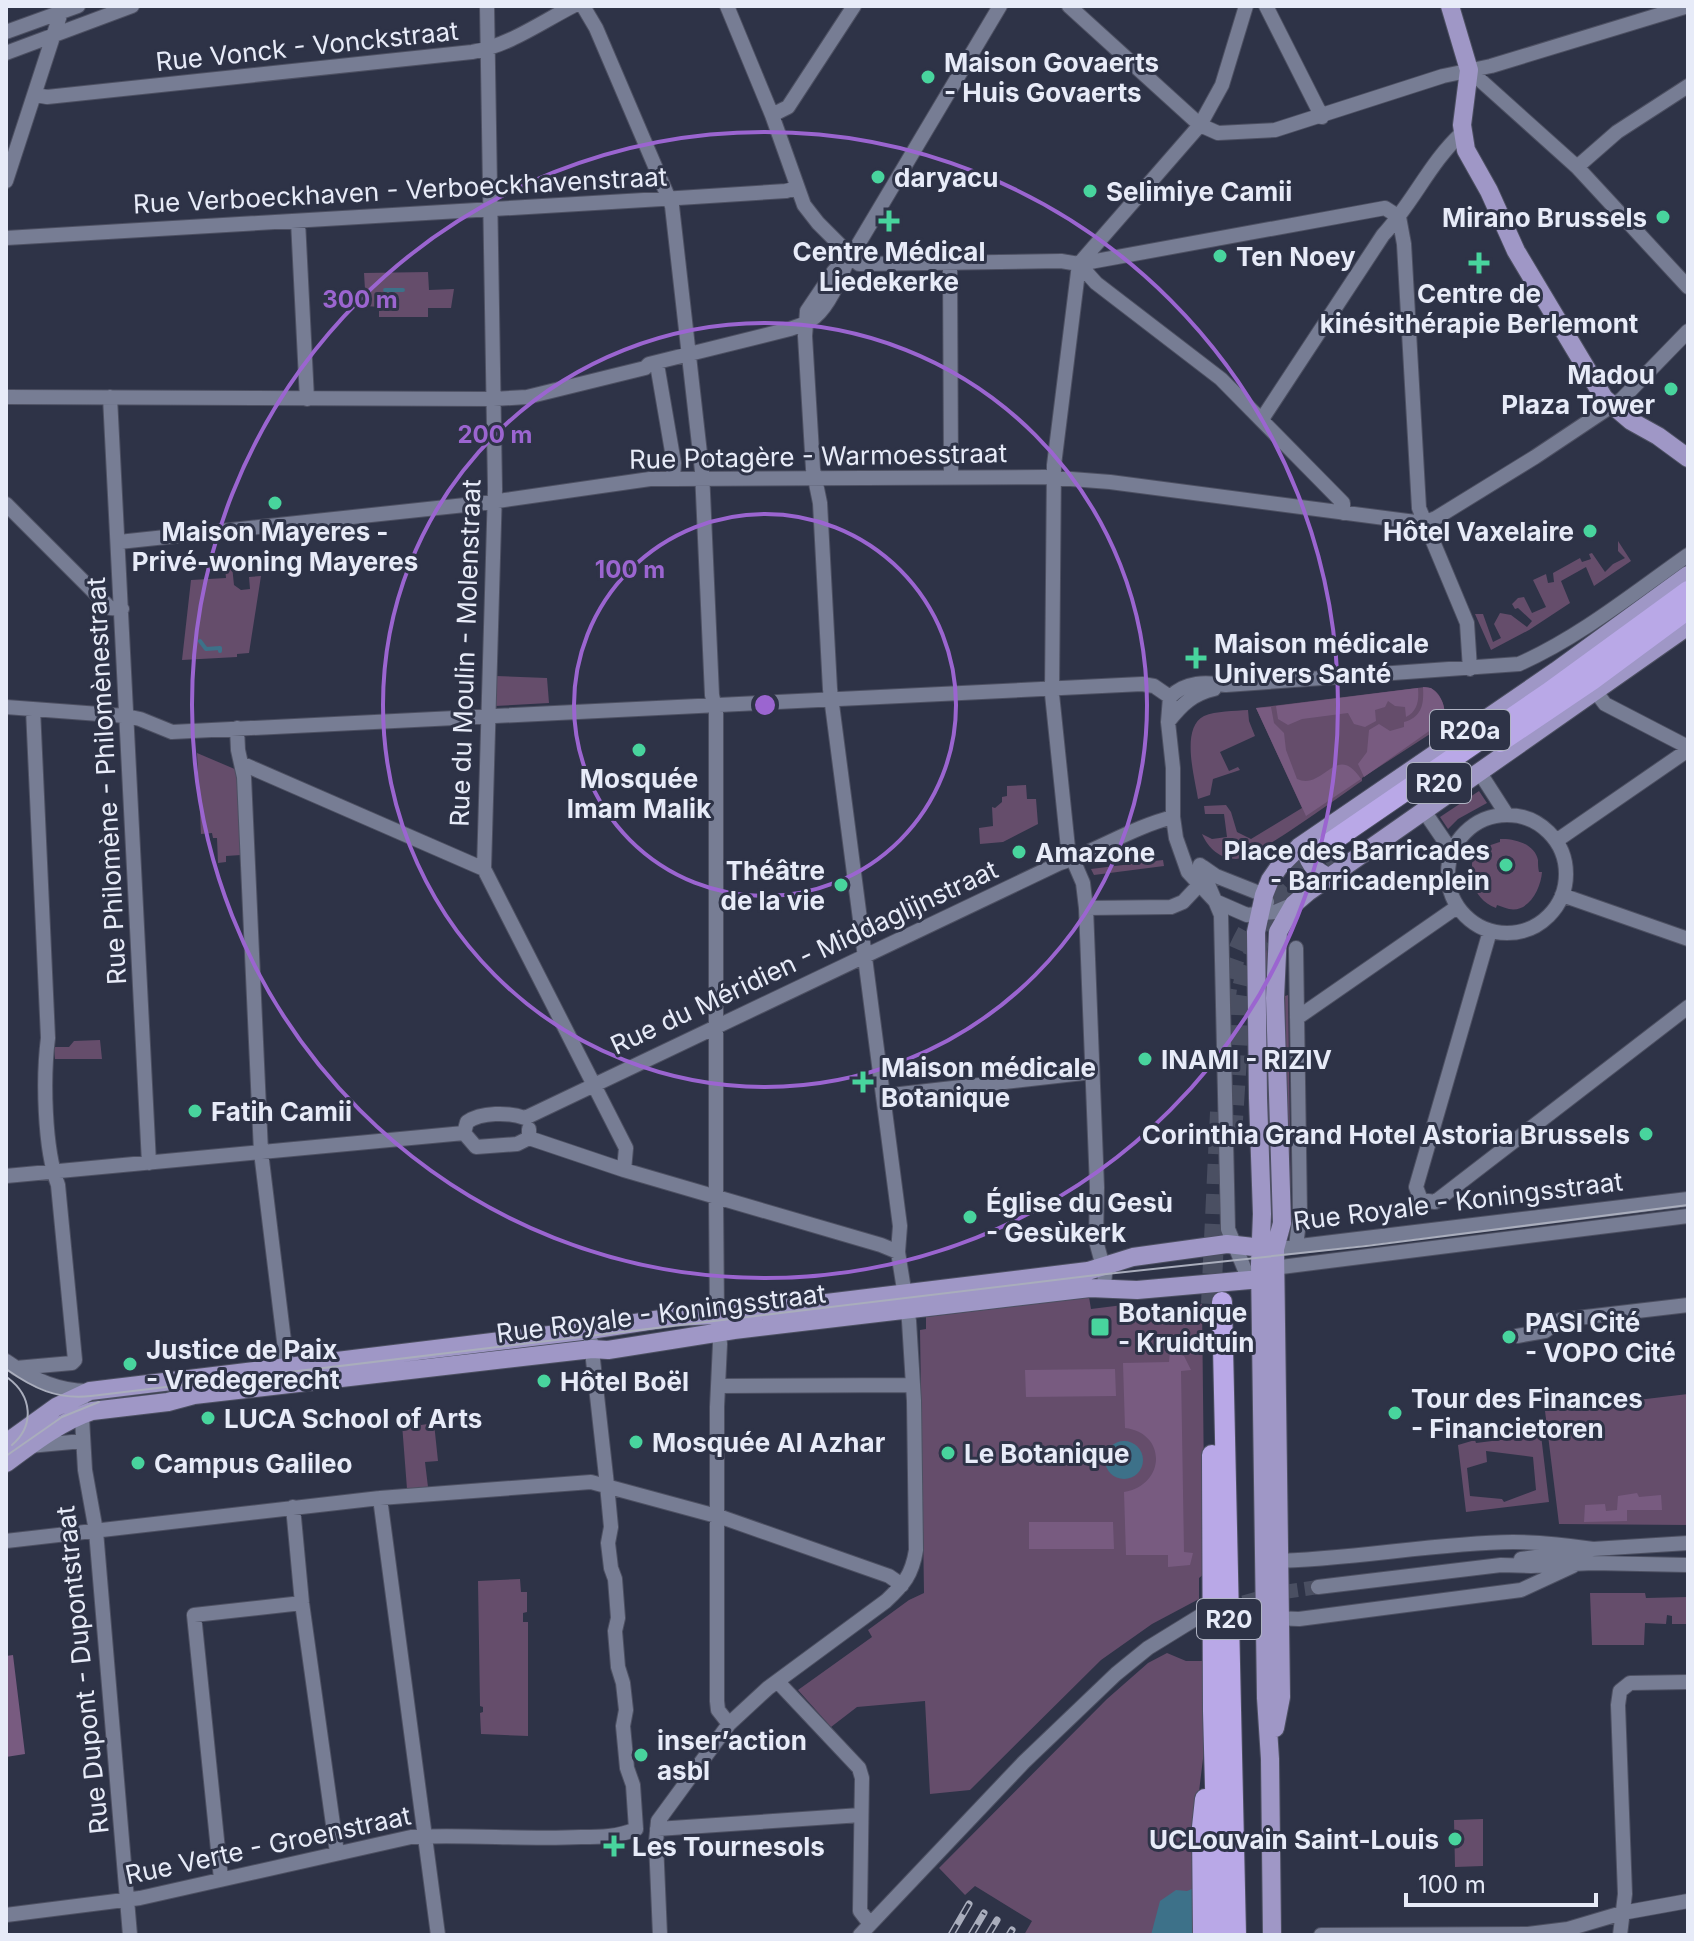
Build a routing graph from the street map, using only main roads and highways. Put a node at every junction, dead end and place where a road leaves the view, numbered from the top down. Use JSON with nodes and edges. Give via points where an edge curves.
{"nodes":[{"id":1,"x":1450,"y":6,"type":"edge"},
{"id":2,"x":1688,"y":458,"type":"edge"},
{"id":3,"x":1688,"y":575,"type":"edge"},
{"id":4,"x":1688,"y":591,"type":"edge"},
{"id":5,"x":1688,"y":609,"type":"edge"},
{"id":6,"x":1651,"y":618,"type":"junction"},
{"id":7,"x":1688,"y":626,"type":"edge"},
{"id":8,"x":1610,"y":631,"type":"junction"},
{"id":9,"x":1633,"y":649,"type":"junction"},
{"id":10,"x":1556,"y":671,"type":"junction"},
{"id":11,"x":1617,"y":677,"type":"junction"},
{"id":12,"x":1546,"y":703,"type":"junction"},
{"id":13,"x":1577,"y":705,"type":"junction"},
{"id":14,"x":1305,"y":843,"type":"junction"},
{"id":15,"x":1332,"y":850,"type":"tunnel mouth"},
{"id":16,"x":1329,"y":877,"type":"junction"},
{"id":17,"x":1268,"y":1249,"type":"junction"},
{"id":18,"x":1262,"y":1276,"type":"junction"},
{"id":19,"x":906,"y":1301,"type":"junction"},
{"id":20,"x":83,"y":1401,"type":"junction"},
{"id":21,"x":6,"y":1443,"type":"edge"},
{"id":22,"x":6,"y":1463,"type":"edge"},
{"id":23,"x":1213,"y":1711,"type":"junction"},
{"id":24,"x":1203,"y":1935,"type":"edge"},
{"id":25,"x":1219,"y":1935,"type":"edge"},
{"id":26,"x":1236,"y":1935,"type":"edge"},
{"id":27,"x":1272,"y":1935,"type":"edge"}],
"edges":[{"from":1,"to":2,"type":"main road","via":[[1469,70],[1462,133],[1466,150],[1516,251],[1604,398]]},
{"from":3,"to":8,"type":"main road","number":"R20a"},
{"from":4,"to":6,"type":"highway","number":"R20"},
{"from":5,"to":9,"type":"highway","number":"R20"},
{"from":6,"to":8,"type":"highway"},
{"from":6,"to":12,"type":"highway","number":"R20"},
{"from":7,"to":11,"type":"main road","number":"R20a"},
{"from":8,"to":10,"type":"main road","number":"R20a"},
{"from":9,"to":11,"type":"highway"},
{"from":9,"to":12,"type":"highway","number":"R20"},
{"from":10,"to":12,"type":"highway"},
{"from":10,"to":14,"type":"main road","number":"R20a"},
{"from":11,"to":13,"type":"main road","number":"R20a"},
{"from":12,"to":13,"type":"highway"},
{"from":12,"to":15,"type":"highway","number":"R20"},
{"from":13,"to":16,"type":"main road","number":"R20a"},
{"from":14,"to":16,"type":"main road","via":[[1310,864]]},
{"from":14,"to":17,"type":"main road","number":"R20a","via":[[1279,867],[1256,939],[1262,1224]]},
{"from":16,"to":17,"type":"main road","number":"R20a","via":[[1294,904],[1278,932],[1282,1223]]},
{"from":17,"to":18,"type":"main road"},
{"from":17,"to":19,"type":"main road","name":"Rue Royale - Koningsstraat","via":[[1235,1245],[1133,1257],[1088,1271]]},
{"from":18,"to":19,"type":"main road","name":"Rue Royale - Koningsstraat","via":[[1137,1290],[1104,1287]]},
{"from":18,"to":27,"type":"main road","via":[[1272,1618],[1281,1697],[1270,1759]]},
{"from":19,"to":20,"type":"main road","name":"Rue Royale - Koningsstraat","via":[[718,1324],[608,1350],[591,1339],[288,1375],[168,1402],[92,1411]]},
{"from":20,"to":21,"type":"main road","via":[[56,1407]]},
{"from":20,"to":22,"type":"main road","via":[[65,1422]]},
{"from":23,"to":24,"type":"highway","number":"R20","via":[[1202,1827]]},
{"from":23,"to":25,"type":"highway","number":"R20"},
{"from":23,"to":26,"type":"highway","number":"R20","via":[[1217,1303]]}]}
